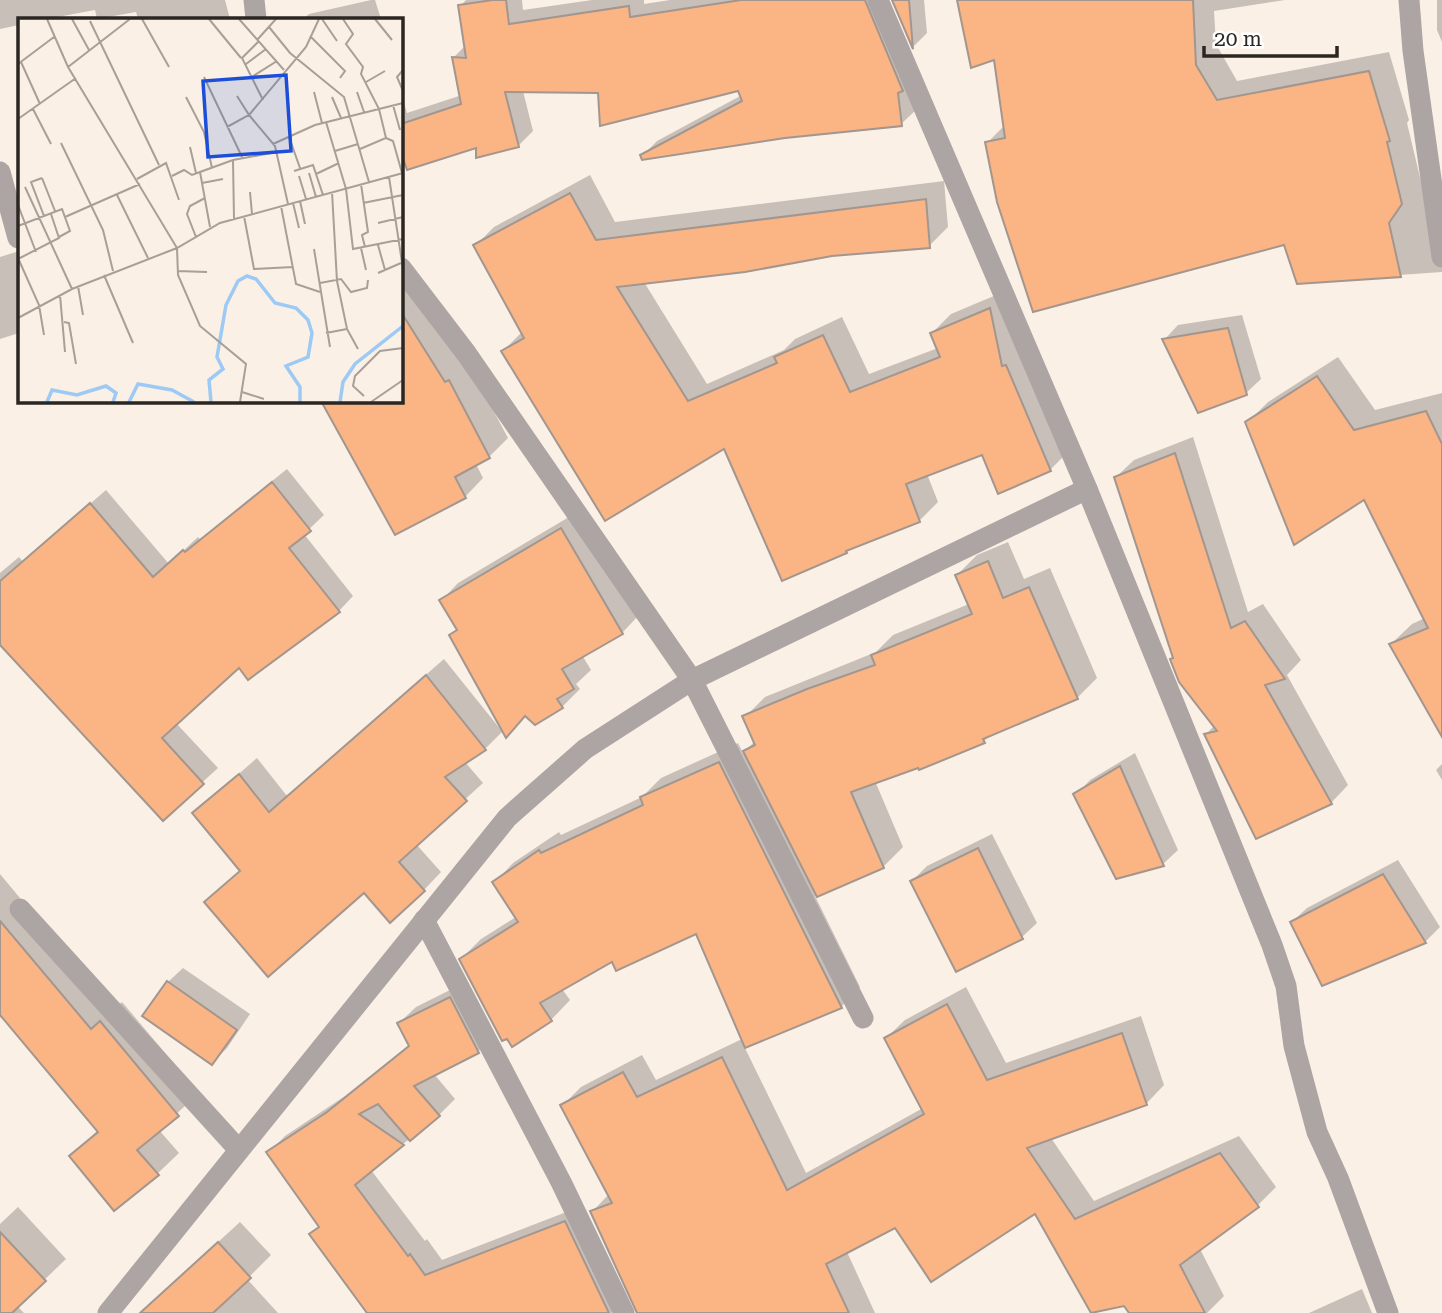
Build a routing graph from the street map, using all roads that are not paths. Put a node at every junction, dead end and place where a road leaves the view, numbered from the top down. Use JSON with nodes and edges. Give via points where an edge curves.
{"nodes":[{"id":1,"x":254,"y":0,"type":"edge"},
{"id":2,"x":878,"y":0,"type":"edge"},
{"id":3,"x":1409,"y":0,"type":"edge"},
{"id":4,"x":256,"y":18,"type":"edge"},
{"id":5,"x":0,"y":172,"type":"edge"},
{"id":6,"x":18,"y":235,"type":"edge"},
{"id":7,"x":18,"y":238,"type":"edge"},
{"id":8,"x":0,"y":244,"type":"edge"},
{"id":9,"x":1442,"y":257,"type":"edge"},
{"id":10,"x":402,"y":269,"type":"edge"},
{"id":11,"x":1087,"y":489,"type":"junction"},
{"id":12,"x":692,"y":680,"type":"junction"},
{"id":13,"x":20,"y":909,"type":"dead end"},
{"id":14,"x":424,"y":920,"type":"junction"},
{"id":15,"x":863,"y":1018,"type":"dead end"},
{"id":16,"x":239,"y":1150,"type":"junction"},
{"id":17,"x":108,"y":1313,"type":"edge"},
{"id":18,"x":624,"y":1313,"type":"edge"},
{"id":19,"x":1388,"y":1313,"type":"edge"}],
"edges":[{"from":1,"to":4,"type":"street"},
{"from":2,"to":11,"type":"street"},
{"from":3,"to":9,"type":"street"},
{"from":5,"to":6,"type":"street"},
{"from":7,"to":8,"type":"street"},
{"from":10,"to":12,"type":"street","via":[[466,353]]},
{"from":11,"to":12,"type":"street"},
{"from":11,"to":19,"type":"street","via":[[1272,945],[1286,986],[1294,1046],[1317,1132]]},
{"from":12,"to":14,"type":"street","via":[[585,749],[507,818]]},
{"from":12,"to":15,"type":"street"},
{"from":13,"to":16,"type":"street"},
{"from":14,"to":16,"type":"street"},
{"from":14,"to":18,"type":"street"},
{"from":16,"to":17,"type":"street"}]}
